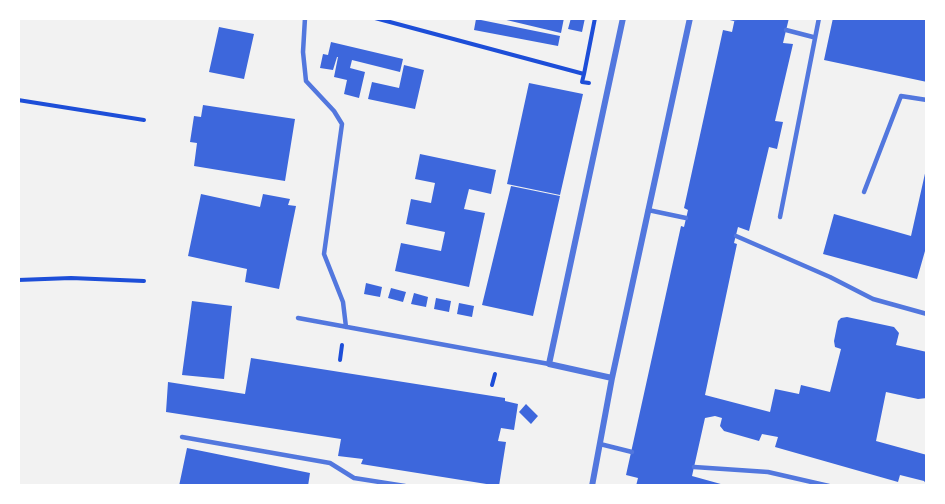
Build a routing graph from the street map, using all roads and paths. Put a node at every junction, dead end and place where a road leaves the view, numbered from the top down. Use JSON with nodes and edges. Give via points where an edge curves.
{"nodes":[{"id":1,"x":305,"y":18,"type":"edge"},
{"id":2,"x":375,"y":18,"type":"edge"},
{"id":3,"x":595,"y":18,"type":"edge"},
{"id":4,"x":623,"y":18,"type":"edge"},
{"id":5,"x":690,"y":18,"type":"edge"},
{"id":6,"x":819,"y":18,"type":"edge"},
{"id":7,"x":786,"y":30,"type":"dead end"},
{"id":8,"x":813,"y":37,"type":"junction"},
{"id":9,"x":18,"y":100,"type":"edge"},
{"id":10,"x":927,"y":100,"type":"edge"},
{"id":11,"x":144,"y":120,"type":"dead end"},
{"id":12,"x":864,"y":192,"type":"dead end"},
{"id":13,"x":648,"y":210,"type":"junction"},
{"id":14,"x":780,"y":217,"type":"dead end"},
{"id":15,"x":686,"y":218,"type":"dead end"},
{"id":16,"x":736,"y":236,"type":"dead end"},
{"id":17,"x":18,"y":280,"type":"edge"},
{"id":18,"x":144,"y":281,"type":"dead end"},
{"id":19,"x":927,"y":314,"type":"edge"},
{"id":20,"x":298,"y":318,"type":"dead end"},
{"id":21,"x":346,"y":327,"type":"junction"},
{"id":22,"x":549,"y":364,"type":"junction"},
{"id":23,"x":612,"y":378,"type":"junction"},
{"id":24,"x":182,"y":436,"type":"dead end"},
{"id":25,"x":600,"y":444,"type":"junction"},
{"id":26,"x":632,"y":452,"type":"dead end"},
{"id":27,"x":694,"y":466,"type":"dead end"},
{"id":28,"x":405,"y":486,"type":"edge"},
{"id":29,"x":592,"y":486,"type":"edge"},
{"id":30,"x":829,"y":486,"type":"edge"}],
"edges":[{"from":1,"to":21,"type":"lane","via":[[306,81],[342,124],[324,254],[343,302]]},
{"from":2,"to":3,"type":"path","via":[[584,74]]},
{"from":4,"to":22,"type":"street"},
{"from":5,"to":13,"type":"street"},
{"from":6,"to":8,"type":"lane"},
{"from":7,"to":8,"type":"lane"},
{"from":8,"to":14,"type":"lane"},
{"from":9,"to":11,"type":"path"},
{"from":10,"to":12,"type":"lane","via":[[901,96]]},
{"from":13,"to":15,"type":"lane"},
{"from":13,"to":23,"type":"street"},
{"from":16,"to":19,"type":"lane","via":[[873,299]]},
{"from":17,"to":18,"type":"path"},
{"from":20,"to":21,"type":"lane"},
{"from":21,"to":22,"type":"lane"},
{"from":22,"to":23,"type":"street"},
{"from":23,"to":25,"type":"street"},
{"from":24,"to":28,"type":"lane","via":[[330,463],[354,478]]},
{"from":25,"to":26,"type":"lane"},
{"from":25,"to":29,"type":"street"},
{"from":27,"to":30,"type":"lane","via":[[768,472]]}]}
